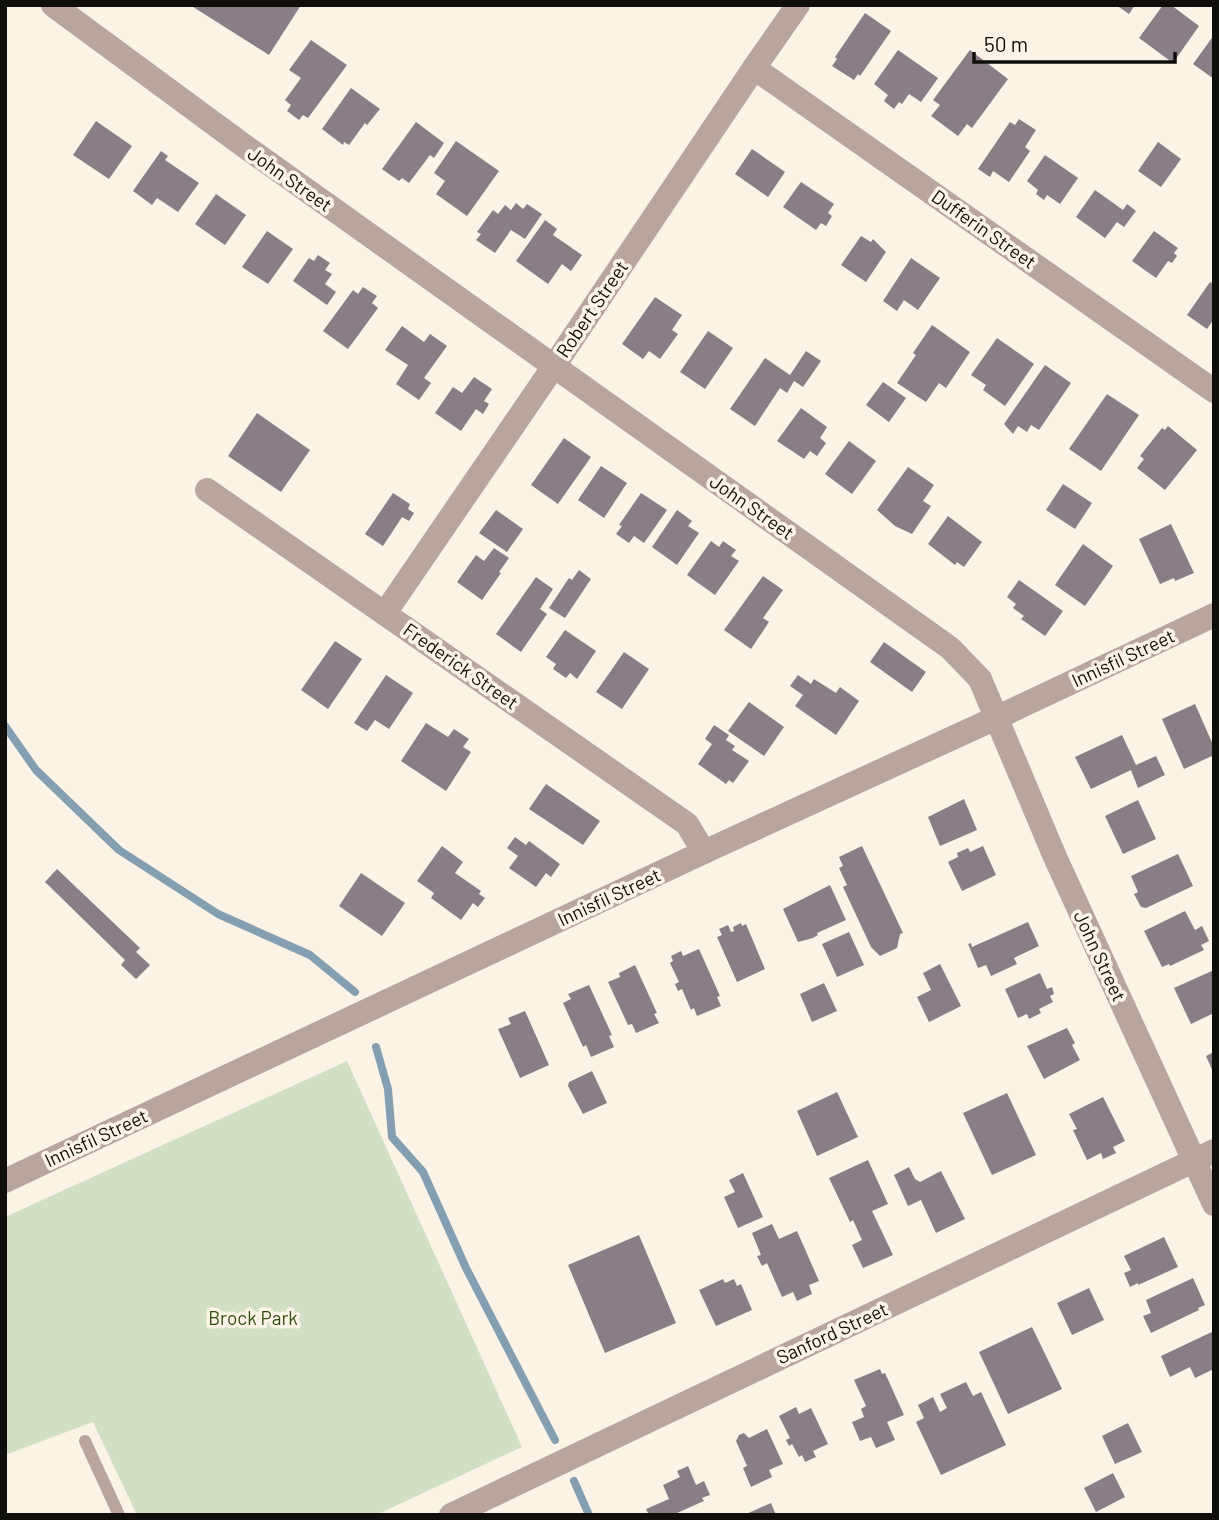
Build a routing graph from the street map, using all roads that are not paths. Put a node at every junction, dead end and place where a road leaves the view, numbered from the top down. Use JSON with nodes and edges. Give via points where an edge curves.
{"nodes":[{"id":1,"x":53,"y":5,"type":"edge"},
{"id":2,"x":798,"y":5,"type":"edge"},
{"id":3,"x":754,"y":68,"type":"junction"},
{"id":4,"x":554,"y":366,"type":"junction"},
{"id":5,"x":1214,"y":391,"type":"edge"},
{"id":6,"x":207,"y":490,"type":"dead end"},
{"id":7,"x":385,"y":612,"type":"junction"},
{"id":8,"x":1214,"y":615,"type":"edge"},
{"id":9,"x":996,"y":718,"type":"junction"},
{"id":10,"x":704,"y":852,"type":"junction"},
{"id":11,"x":1204,"y":1156,"type":"edge"},
{"id":12,"x":5,"y":1181,"type":"edge"},
{"id":13,"x":1214,"y":1203,"type":"edge"},
{"id":14,"x":85,"y":1441,"type":"dead end"},
{"id":15,"x":119,"y":1515,"type":"edge"},
{"id":16,"x":451,"y":1515,"type":"edge"}],
"edges":[{"from":1,"to":4,"type":"street","name":"John Street"},
{"from":2,"to":3,"type":"street","name":"Robert Street"},
{"from":3,"to":4,"type":"street","name":"Robert Street"},
{"from":3,"to":5,"type":"street","name":"Dufferin Street"},
{"from":4,"to":7,"type":"street","name":"Robert Street"},
{"from":4,"to":9,"type":"street","name":"John Street","via":[[950,648],[980,679]]},
{"from":6,"to":7,"type":"street","name":"Frederick Street"},
{"from":7,"to":10,"type":"street","name":"Frederick Street","via":[[687,824]]},
{"from":8,"to":9,"type":"street","name":"Innisfil Street"},
{"from":9,"to":10,"type":"street","name":"Innisfil Street"},
{"from":9,"to":11,"type":"street","name":"John Street","via":[[1055,856]]},
{"from":10,"to":12,"type":"street","name":"Innisfil Street"},
{"from":11,"to":13,"type":"street","name":"John Street"},
{"from":11,"to":16,"type":"street","name":"Sanford Street"},
{"from":14,"to":15,"type":"lane"}]}
